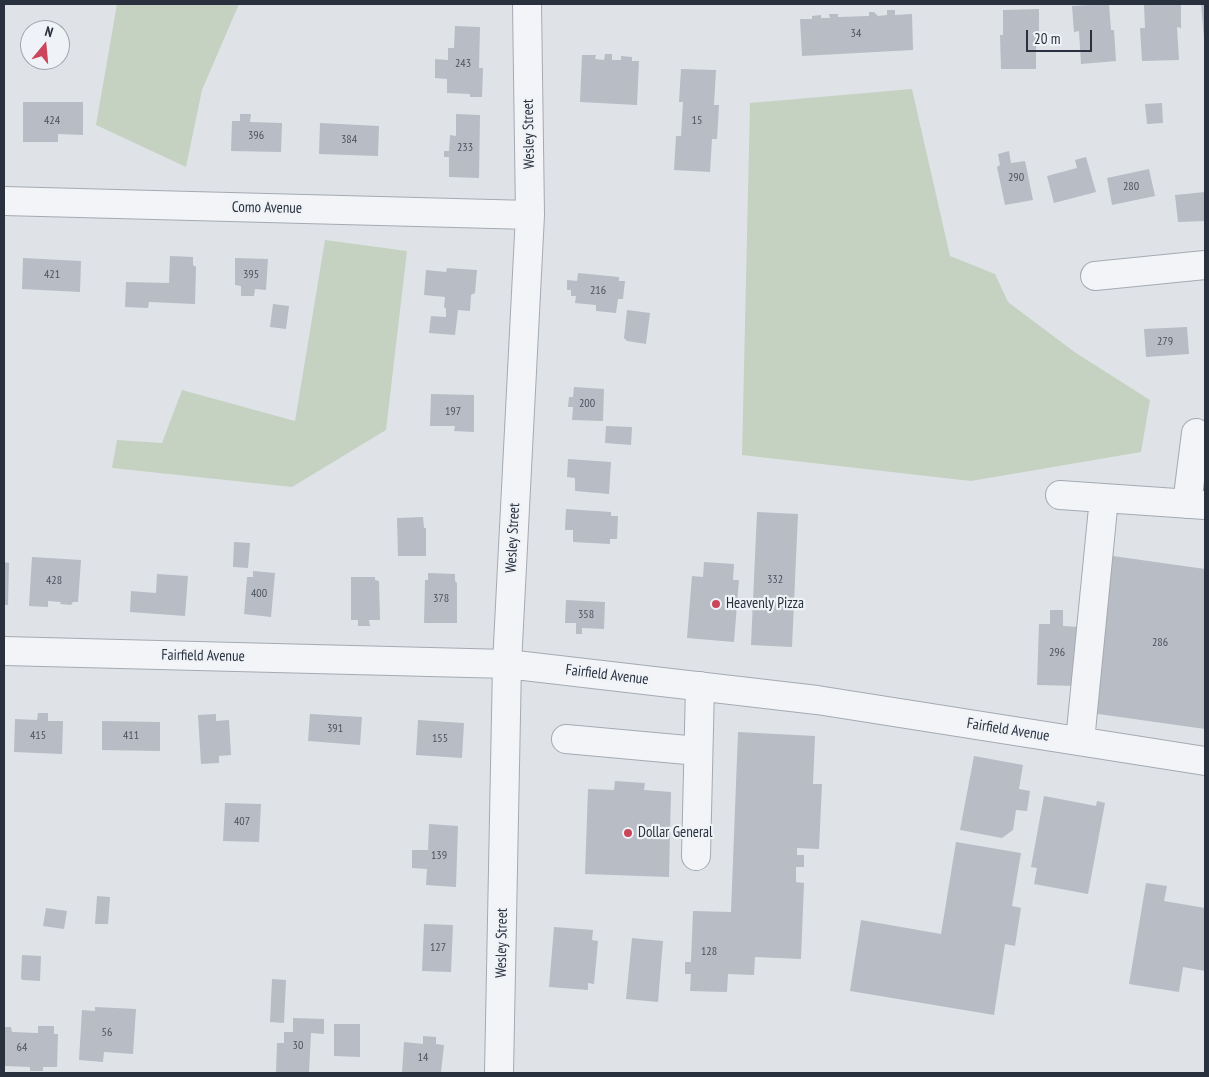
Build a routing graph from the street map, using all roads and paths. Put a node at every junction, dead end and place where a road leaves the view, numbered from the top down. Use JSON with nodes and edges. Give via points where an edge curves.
{"nodes":[{"id":1,"x":528,"y":4,"type":"edge"},
{"id":2,"x":4,"y":201,"type":"edge"},
{"id":3,"x":530,"y":214,"type":"junction"},
{"id":4,"x":1205,"y":265,"type":"edge"},
{"id":5,"x":1095,"y":276,"type":"dead end"},
{"id":6,"x":1196,"y":432,"type":"dead end"},
{"id":7,"x":1060,"y":495,"type":"dead end"},
{"id":8,"x":1104,"y":498,"type":"junction"},
{"id":9,"x":1196,"y":505,"type":"edge"},
{"id":10,"x":4,"y":651,"type":"edge"},
{"id":11,"x":507,"y":664,"type":"junction"},
{"id":12,"x":700,"y":686,"type":"junction"},
{"id":13,"x":566,"y":739,"type":"dead end"},
{"id":14,"x":1080,"y":741,"type":"junction"},
{"id":15,"x":698,"y":751,"type":"junction"},
{"id":16,"x":1205,"y":761,"type":"edge"},
{"id":17,"x":696,"y":856,"type":"dead end"},
{"id":18,"x":499,"y":1073,"type":"edge"}],
"edges":[{"from":1,"to":3,"type":"street","name":"Wesley Street"},
{"from":2,"to":3,"type":"street","name":"Como Avenue"},
{"from":3,"to":11,"type":"street","name":"Wesley Street"},
{"from":4,"to":5,"type":"street"},
{"from":6,"to":9,"type":"street"},
{"from":7,"to":8,"type":"street"},
{"from":8,"to":9,"type":"street"},
{"from":8,"to":14,"type":"street"},
{"from":10,"to":11,"type":"street","name":"Fairfield Avenue"},
{"from":11,"to":12,"type":"street","name":"Fairfield Avenue"},
{"from":11,"to":18,"type":"street","name":"Wesley Street"},
{"from":12,"to":14,"type":"street","name":"Fairfield Avenue","via":[[817,700]]},
{"from":12,"to":15,"type":"street"},
{"from":13,"to":15,"type":"street"},
{"from":14,"to":16,"type":"street","name":"Fairfield Avenue"},
{"from":15,"to":17,"type":"street"}]}
